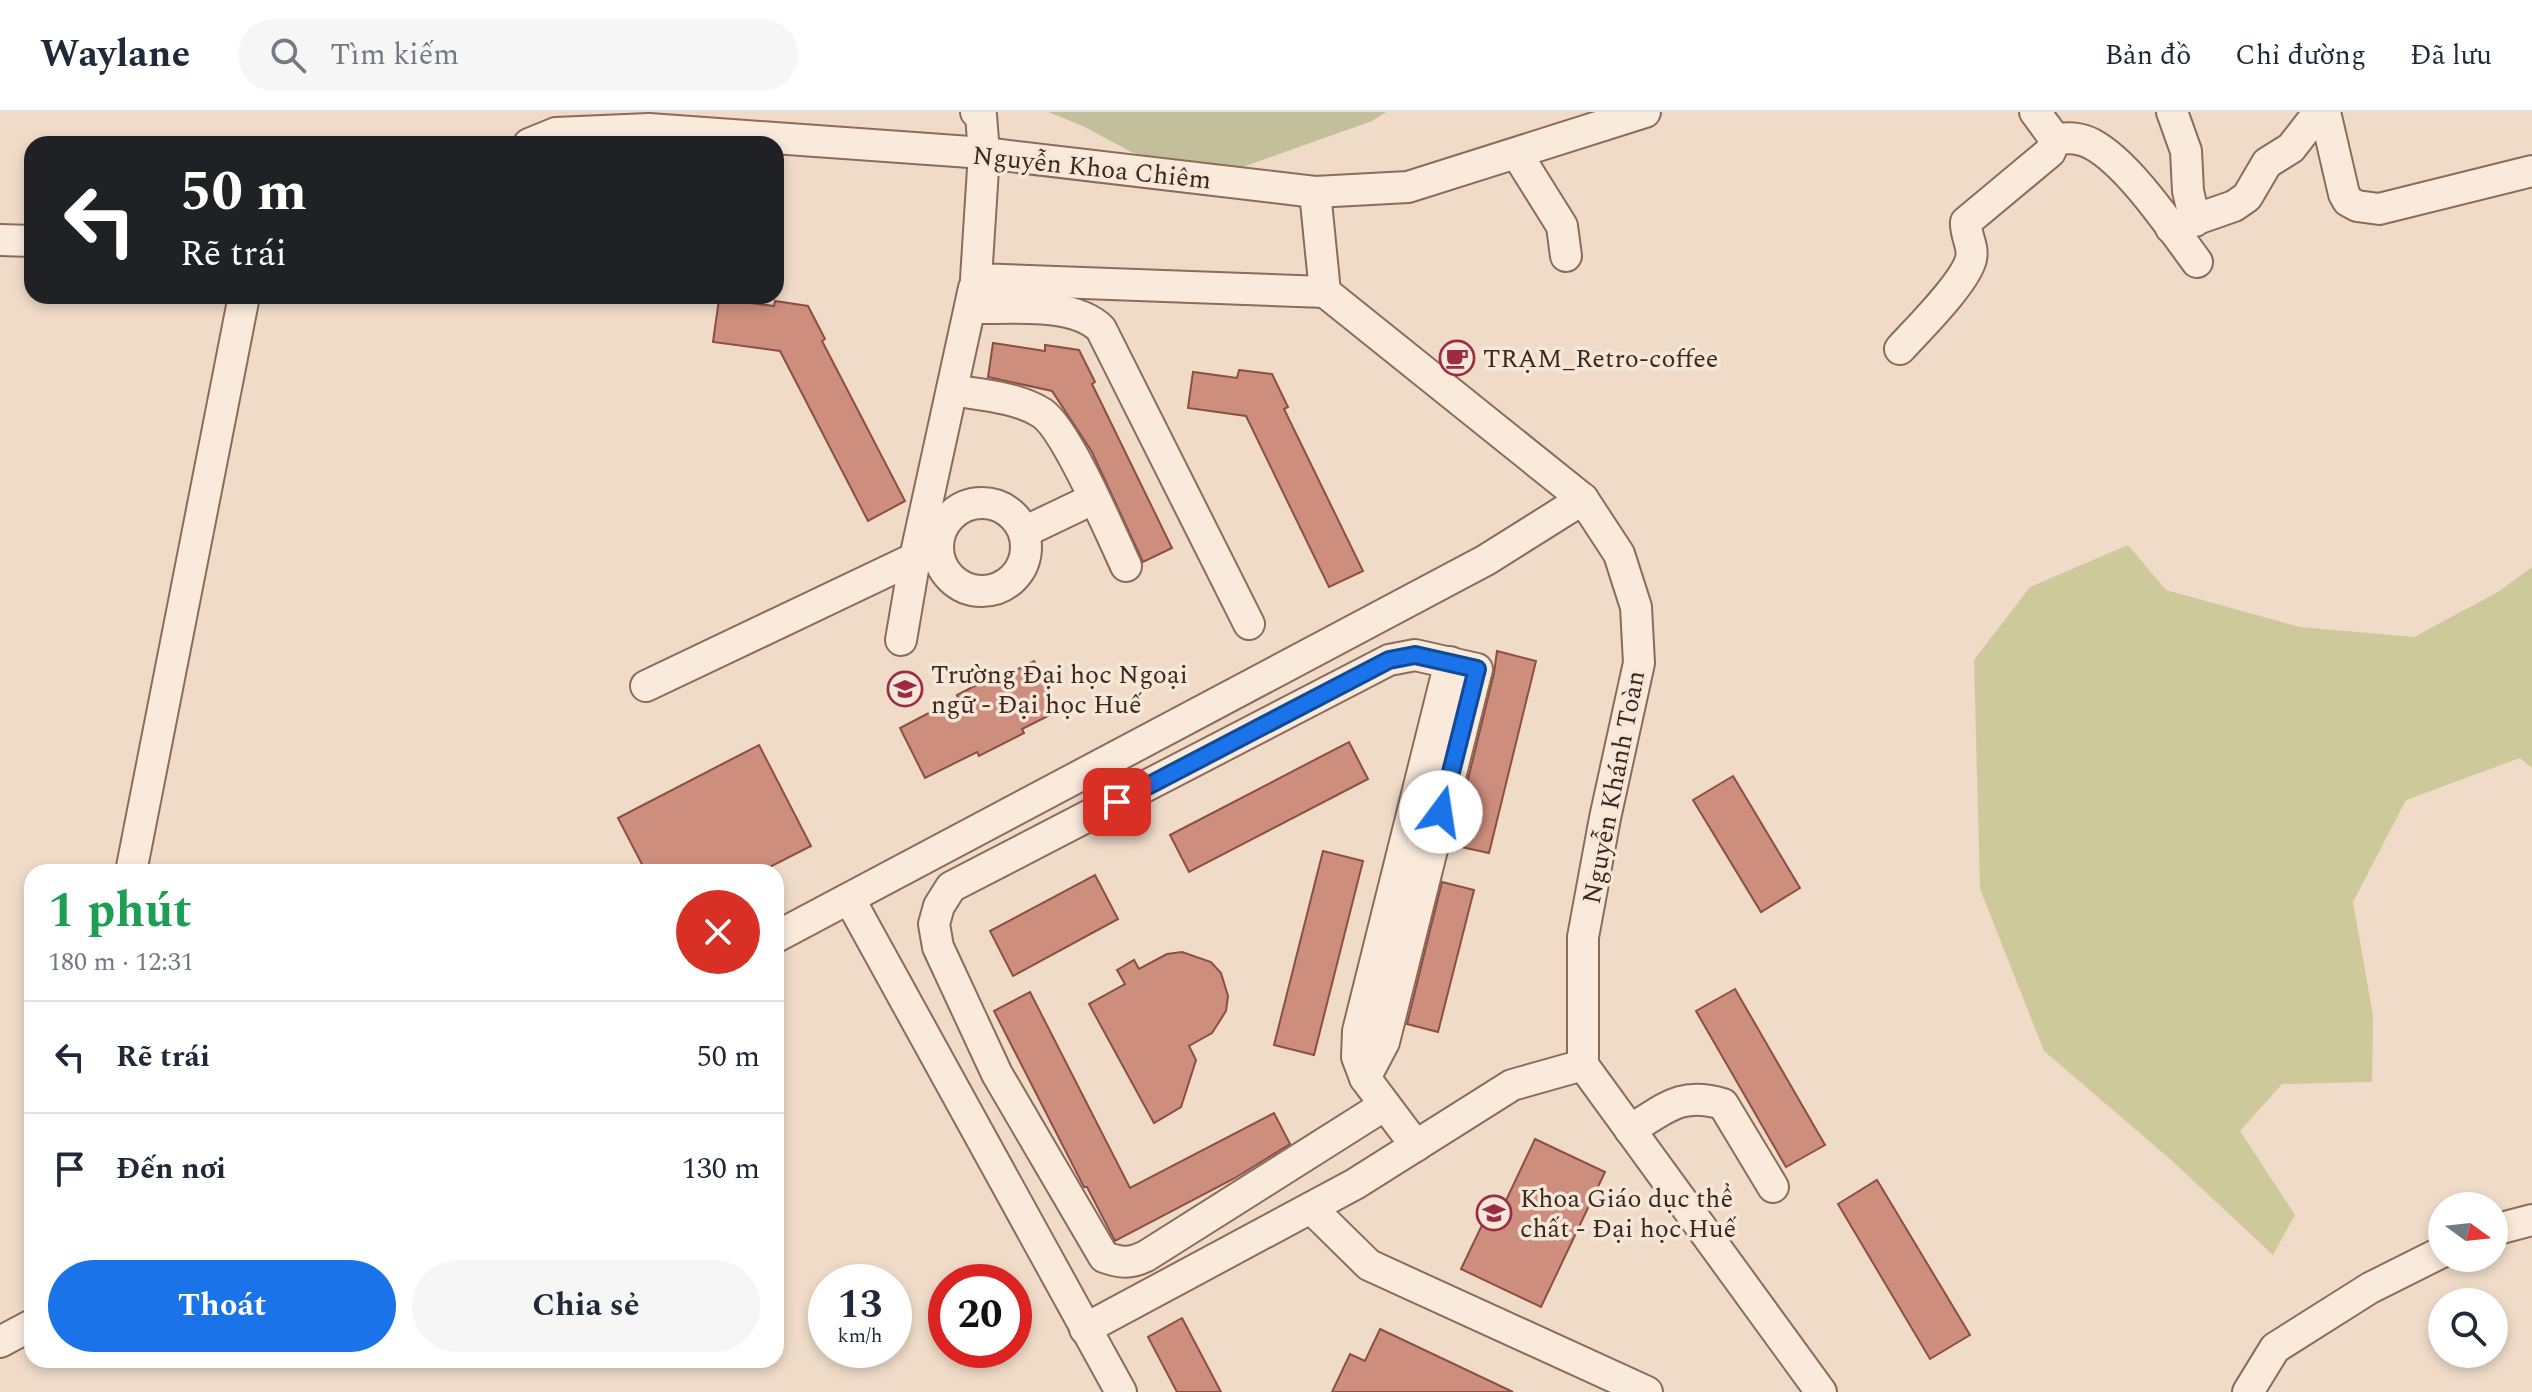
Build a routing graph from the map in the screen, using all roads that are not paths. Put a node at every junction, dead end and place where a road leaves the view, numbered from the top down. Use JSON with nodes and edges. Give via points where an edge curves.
{"nodes":[{"id":1,"x":976,"y":112,"type":"edge"},
{"id":2,"x":1645,"y":112,"type":"edge"},
{"id":3,"x":2035,"y":112,"type":"edge"},
{"id":4,"x":2172,"y":112,"type":"edge"},
{"id":5,"x":2322,"y":112,"type":"edge"},
{"id":6,"x":549,"y":136,"type":"edge"},
{"id":7,"x":747,"y":136,"type":"edge"},
{"id":8,"x":784,"y":139,"type":"edge"},
{"id":9,"x":2055,"y":139,"type":"junction"},
{"id":10,"x":984,"y":153,"type":"junction"},
{"id":11,"x":1517,"y":154,"type":"junction"},
{"id":12,"x":2532,"y":171,"type":"edge"},
{"id":13,"x":1315,"y":192,"type":"junction"},
{"id":14,"x":2183,"y":224,"type":"junction"},
{"id":15,"x":0,"y":240,"type":"edge"},
{"id":16,"x":24,"y":241,"type":"edge"},
{"id":17,"x":1566,"y":256,"type":"dead end"},
{"id":18,"x":2197,"y":262,"type":"dead end"},
{"id":19,"x":1325,"y":292,"type":"junction"},
{"id":20,"x":973,"y":293,"type":"junction"},
{"id":21,"x":242,"y":304,"type":"edge"},
{"id":22,"x":1900,"y":349,"type":"dead end"},
{"id":23,"x":952,"y":390,"type":"junction"},
{"id":24,"x":1093,"y":499,"type":"junction"},
{"id":25,"x":1583,"y":499,"type":"junction"},
{"id":26,"x":1024,"y":532,"type":"junction"},
{"id":27,"x":926,"y":557,"type":"junction"},
{"id":28,"x":1126,"y":566,"type":"dead end"},
{"id":29,"x":1249,"y":624,"type":"dead end"},
{"id":30,"x":901,"y":640,"type":"dead end"},
{"id":31,"x":646,"y":686,"type":"dead end"},
{"id":32,"x":133,"y":864,"type":"edge"},
{"id":33,"x":850,"y":900,"type":"junction"},
{"id":34,"x":784,"y":933,"type":"edge"},
{"id":35,"x":1583,"y":1065,"type":"junction"},
{"id":36,"x":1385,"y":1105,"type":"junction"},
{"id":37,"x":1630,"y":1130,"type":"junction"},
{"id":38,"x":1416,"y":1146,"type":"junction"},
{"id":39,"x":1773,"y":1187,"type":"dead end"},
{"id":40,"x":1311,"y":1208,"type":"junction"},
{"id":41,"x":2532,"y":1220,"type":"edge"},
{"id":42,"x":2508,"y":1226,"type":"edge"},
{"id":43,"x":2428,"y":1259,"type":"edge"},
{"id":44,"x":24,"y":1329,"type":"edge"},
{"id":45,"x":1085,"y":1329,"type":"junction"},
{"id":46,"x":0,"y":1342,"type":"edge"},
{"id":47,"x":1121,"y":1392,"type":"edge"},
{"id":48,"x":1647,"y":1392,"type":"edge"},
{"id":49,"x":1821,"y":1392,"type":"edge"},
{"id":50,"x":2248,"y":1392,"type":"edge"}],
"edges":[{"from":1,"to":10,"type":"street","via":[[981,115]]},
{"from":2,"to":11,"type":"street","name":"Nguyễn Khoa Chiêm"},
{"from":3,"to":9,"type":"street"},
{"from":4,"to":14,"type":"street","via":[[2186,151]]},
{"from":5,"to":12,"type":"street","via":[[2344,194],[2357,206],[2379,209]]},
{"from":5,"to":14,"type":"street","via":[[2291,148],[2267,163],[2247,197]]},
{"from":6,"to":7,"type":"street","name":"Nguyễn Khoa Chiêm","via":[[649,129]]},
{"from":8,"to":10,"type":"street","name":"Nguyễn Khoa Chiêm"},
{"from":9,"to":14,"type":"street","via":[[2095,145]]},
{"from":9,"to":22,"type":"street","via":[[2050,152],[1966,222],[1970,263]]},
{"from":10,"to":13,"type":"street","name":"Nguyễn Khoa Chiêm"},
{"from":10,"to":20,"type":"street"},
{"from":11,"to":13,"type":"street","name":"Nguyễn Khoa Chiêm","via":[[1408,187]]},
{"from":11,"to":17,"type":"street","via":[[1562,226]]},
{"from":13,"to":19,"type":"street"},
{"from":14,"to":18,"type":"street"},
{"from":15,"to":16,"type":"street"},
{"from":19,"to":20,"type":"street"},
{"from":19,"to":25,"type":"street","name":"Nguyễn Khánh Toàn"},
{"from":20,"to":23,"type":"street"},
{"from":20,"to":29,"type":"street","via":[[1092,319],[1101,329]]},
{"from":21,"to":32,"type":"street"},
{"from":23,"to":24,"type":"street","via":[[1040,412],[1052,422]]},
{"from":23,"to":27,"type":"street"},
{"from":24,"to":26,"type":"street"},
{"from":24,"to":28,"type":"street"},
{"from":25,"to":33,"type":"street","via":[[1486,560]]},
{"from":25,"to":35,"type":"street","name":"Nguyễn Khánh Toàn","via":[[1619,554],[1636,607],[1639,663],[1583,937]]},
{"from":26,"to":27,"type":"street","via":[[1007,510],[974,503],[945,521]]},
{"from":26,"to":27,"type":"street","via":[[1026,553],[1018,573],[989,592],[956,584]]},
{"from":27,"to":30,"type":"street"},
{"from":27,"to":31,"type":"street"},
{"from":33,"to":34,"type":"street"},
{"from":33,"to":45,"type":"street"},
{"from":35,"to":37,"type":"street"},
{"from":35,"to":38,"type":"street","via":[[1512,1085]]},
{"from":36,"to":36,"type":"street","via":[[1357,1057],[1358,1031],[1450,662],[1415,655],[1389,660],[951,887],[939,906],[934,924],[938,947],[997,1074],[1104,1257],[1133,1263],[1146,1256]]},
{"from":36,"to":38,"type":"street"},
{"from":37,"to":39,"type":"street","via":[[1688,1098],[1723,1104]]},
{"from":37,"to":49,"type":"street"},
{"from":38,"to":40,"type":"street"},
{"from":40,"to":45,"type":"street"},
{"from":40,"to":48,"type":"street","via":[[1369,1265]]},
{"from":41,"to":42,"type":"street"},
{"from":43,"to":50,"type":"street","via":[[2370,1288],[2275,1348]]},
{"from":44,"to":46,"type":"street"},
{"from":45,"to":47,"type":"street"}]}
